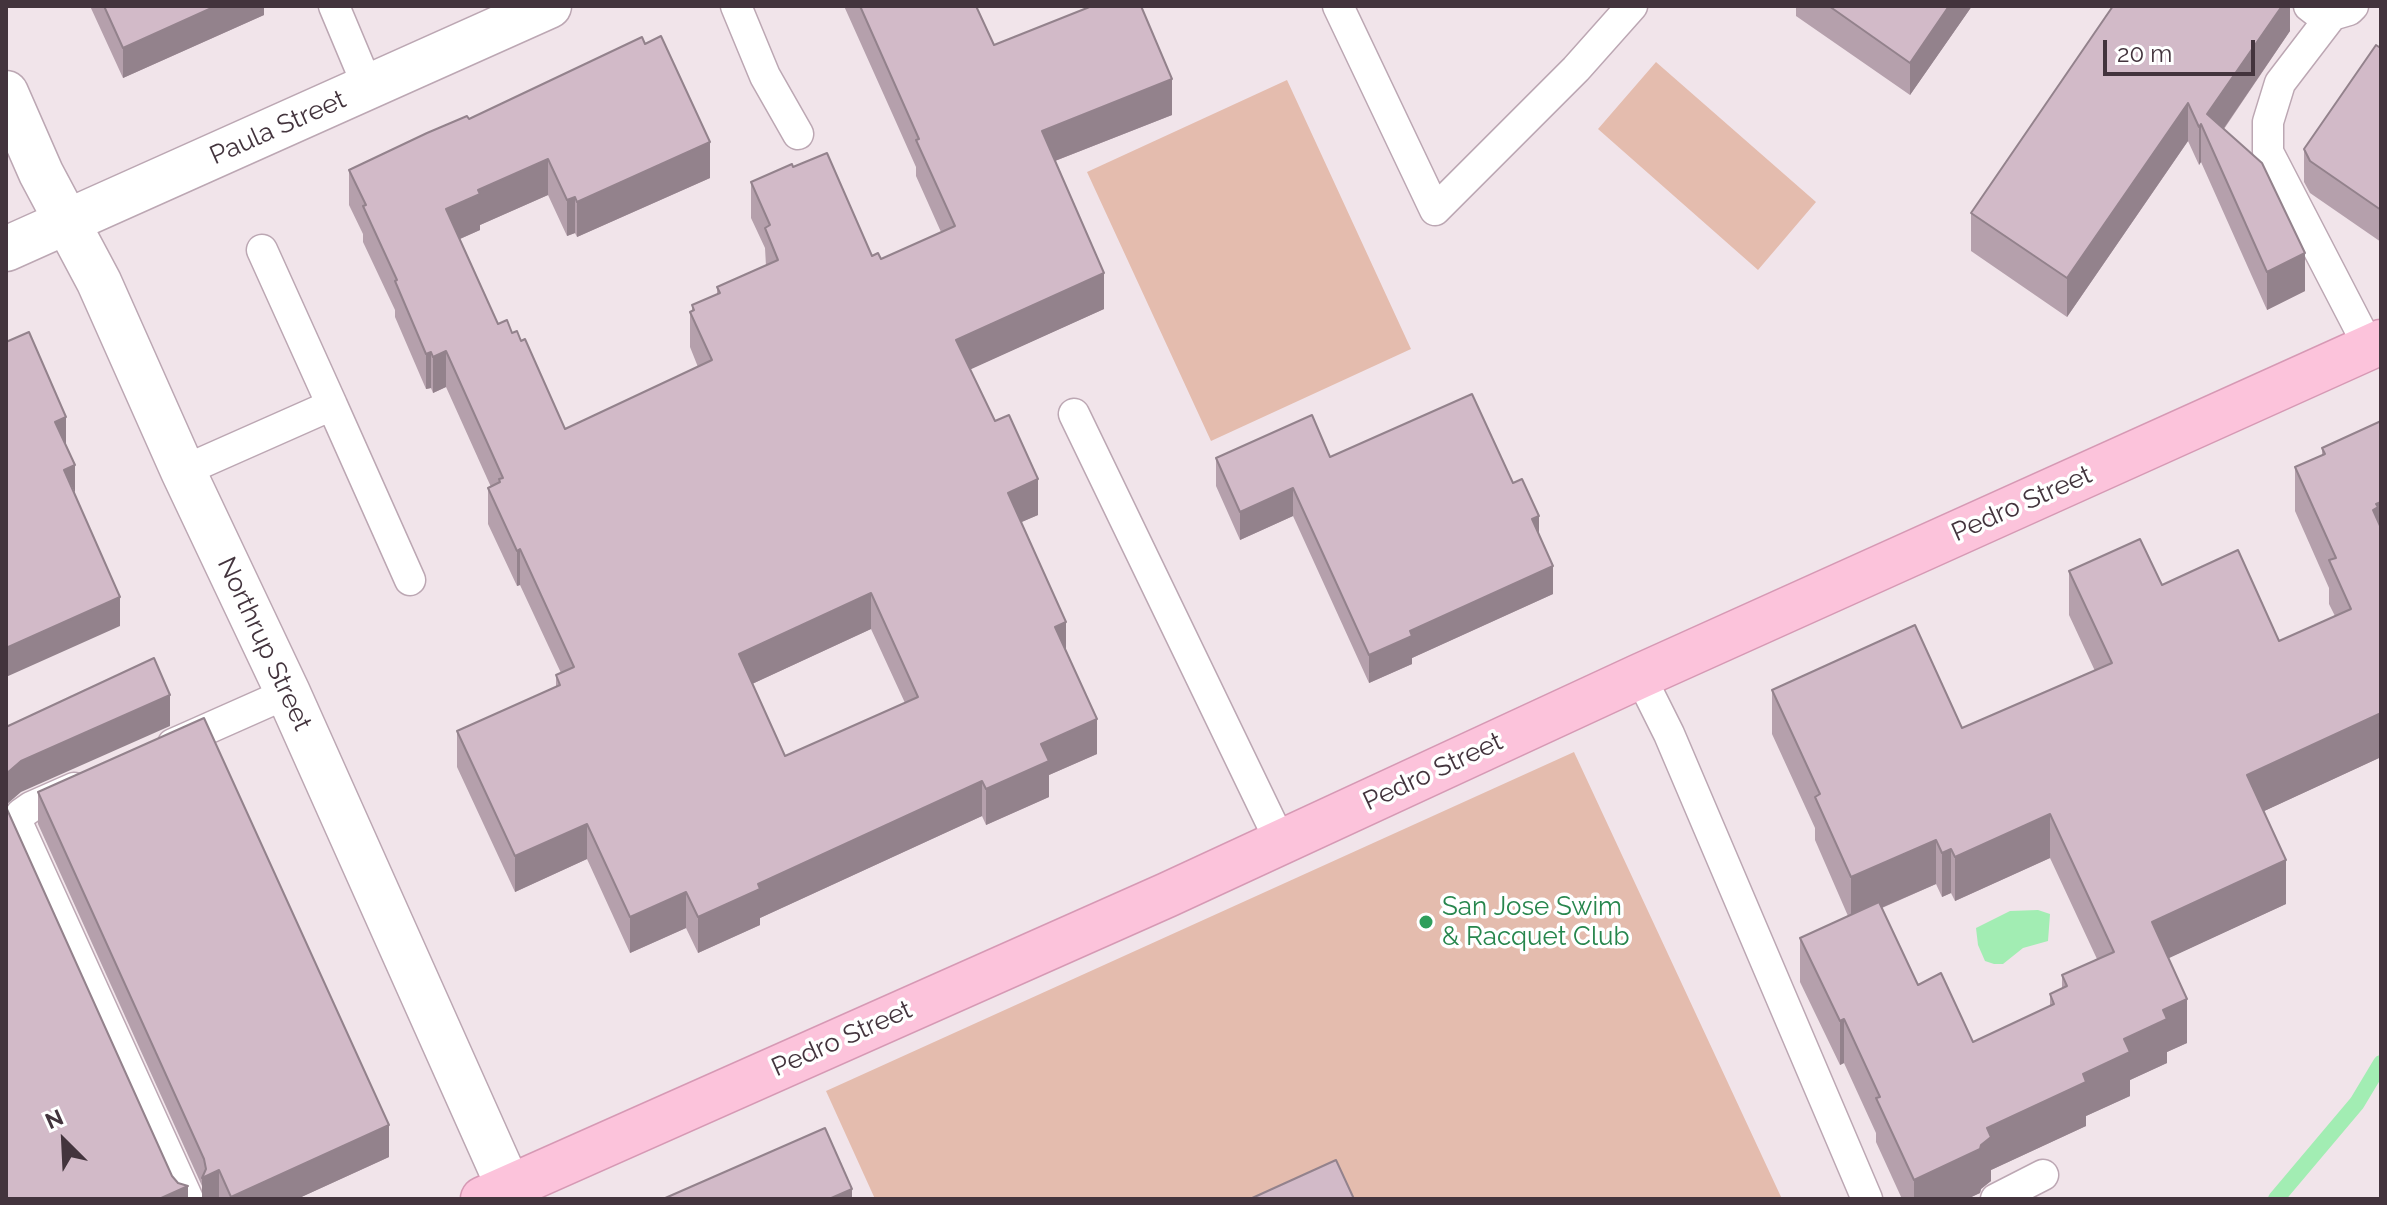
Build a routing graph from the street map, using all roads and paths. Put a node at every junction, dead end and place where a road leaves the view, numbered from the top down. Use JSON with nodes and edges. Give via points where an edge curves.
{"nodes":[{"id":1,"x":334,"y":6,"type":"edge"},
{"id":2,"x":549,"y":6,"type":"edge"},
{"id":3,"x":736,"y":6,"type":"edge"},
{"id":4,"x":1338,"y":6,"type":"edge"},
{"id":5,"x":1632,"y":6,"type":"edge"},
{"id":6,"x":2332,"y":9,"type":"edge"},
{"id":7,"x":368,"y":87,"type":"junction"},
{"id":8,"x":6,"y":93,"type":"edge"},
{"id":9,"x":798,"y":134,"type":"dead end"},
{"id":10,"x":67,"y":222,"type":"junction"},
{"id":11,"x":6,"y":249,"type":"edge"},
{"id":12,"x":262,"y":250,"type":"dead end"},
{"id":13,"x":2375,"y":345,"type":"edge"},
{"id":14,"x":332,"y":405,"type":"junction"},
{"id":15,"x":1074,"y":414,"type":"dead end"},
{"id":16,"x":183,"y":471,"type":"junction"},
{"id":17,"x":410,"y":580,"type":"dead end"},
{"id":18,"x":1640,"y":676,"type":"junction"},
{"id":19,"x":288,"y":693,"type":"junction"},
{"id":20,"x":146,"y":756,"type":"edge"},
{"id":21,"x":103,"y":775,"type":"edge"},
{"id":22,"x":1281,"y":843,"type":"junction"},
{"id":23,"x":2043,"y":1175,"type":"dead end"},
{"id":24,"x":502,"y":1195,"type":"edge"},
{"id":25,"x":188,"y":1199,"type":"edge"},
{"id":26,"x":1867,"y":1199,"type":"edge"},
{"id":27,"x":1996,"y":1199,"type":"edge"}],
"edges":[{"from":1,"to":7,"type":"lane"},
{"from":2,"to":7,"type":"street","name":"Paula Street"},
{"from":3,"to":9,"type":"lane","via":[[765,76]]},
{"from":4,"to":5,"type":"lane","via":[[1435,210]]},
{"from":6,"to":13,"type":"lane","via":[[2280,83],[2268,122],[2268,152]]},
{"from":7,"to":10,"type":"street","name":"Paula Street"},
{"from":8,"to":10,"type":"street","name":"Northrup Street"},
{"from":10,"to":11,"type":"street","name":"Paula Street"},
{"from":10,"to":16,"type":"street","name":"Northrup Street"},
{"from":12,"to":14,"type":"lane"},
{"from":13,"to":18,"type":"street","name":"Pedro Street"},
{"from":14,"to":16,"type":"lane"},
{"from":14,"to":17,"type":"lane"},
{"from":15,"to":22,"type":"lane"},
{"from":16,"to":19,"type":"street","name":"Northrup Street"},
{"from":18,"to":22,"type":"street","name":"Pedro Street"},
{"from":18,"to":26,"type":"lane"},
{"from":19,"to":20,"type":"lane"},
{"from":19,"to":24,"type":"street","name":"Northrup Street"},
{"from":21,"to":25,"type":"lane","via":[[31,807],[17,822]]},
{"from":22,"to":24,"type":"street","name":"Pedro Street"},
{"from":23,"to":27,"type":"lane"}]}
